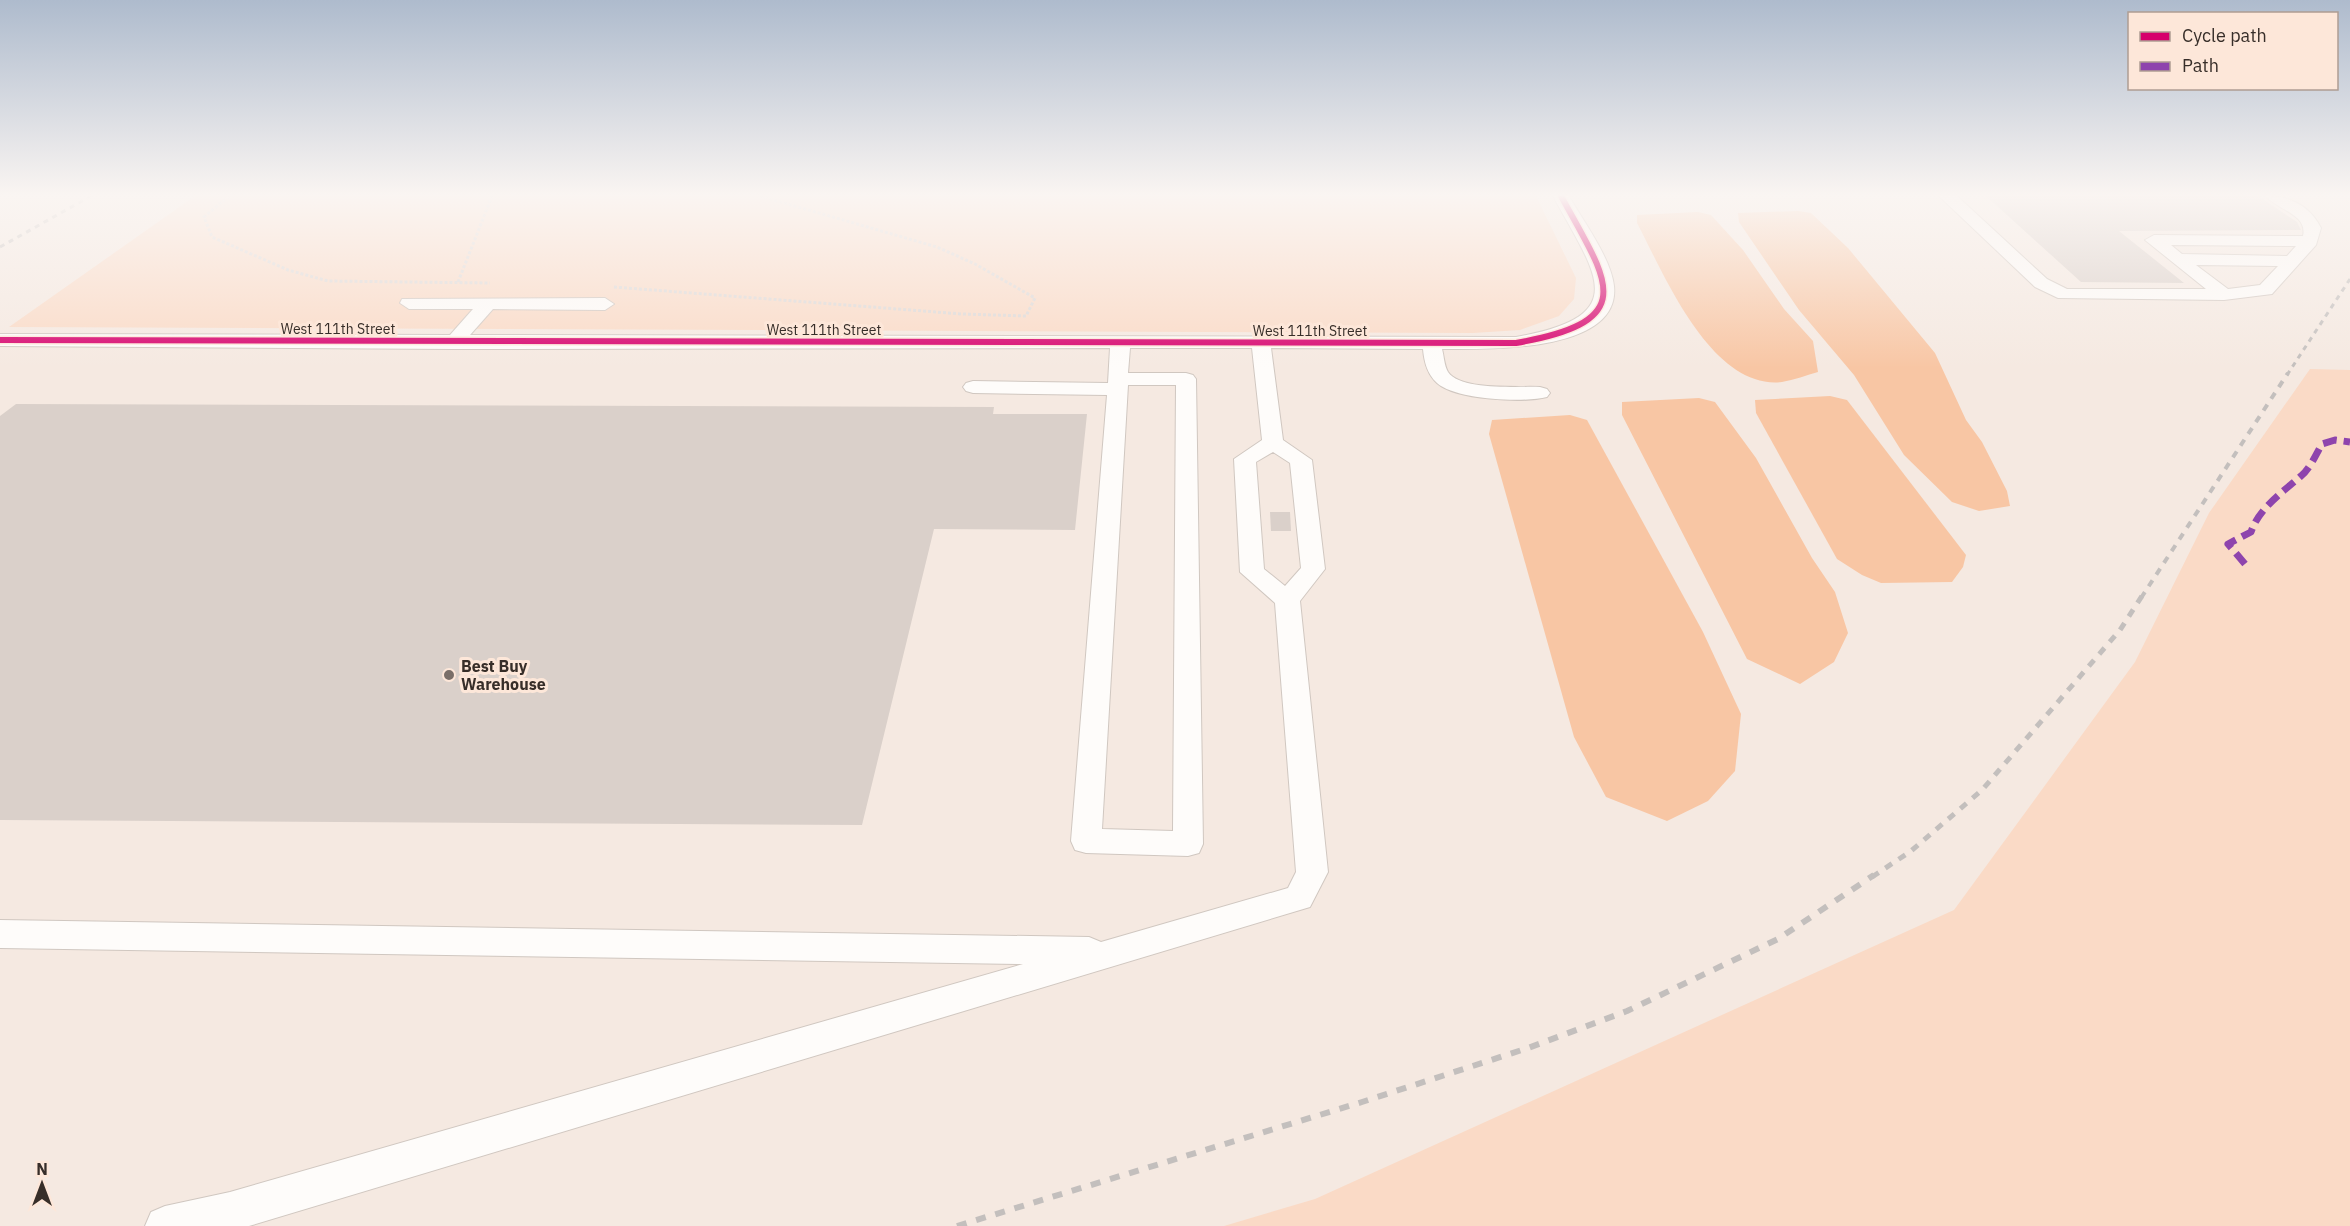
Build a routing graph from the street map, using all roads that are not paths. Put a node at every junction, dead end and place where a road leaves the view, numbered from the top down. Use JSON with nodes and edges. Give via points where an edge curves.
{"nodes":[{"id":1,"x":1591,"y":253,"type":"edge"},
{"id":2,"x":2009,"y":253,"type":"edge"},
{"id":3,"x":2170,"y":253,"type":"edge"},
{"id":4,"x":2299,"y":253,"type":"edge"},
{"id":5,"x":2177,"y":259,"type":"junction"},
{"id":6,"x":2292,"y":261,"type":"junction"},
{"id":7,"x":605,"y":295,"type":"road end"},
{"id":8,"x":2224,"y":295,"type":"junction"},
{"id":9,"x":409,"y":303,"type":"dead end"},
{"id":10,"x":488,"y":303,"type":"junction"},
{"id":11,"x":0,"y":340,"type":"edge"},
{"id":12,"x":453,"y":343,"type":"junction"},
{"id":13,"x":1120,"y":344,"type":"junction"},
{"id":14,"x":1261,"y":344,"type":"junction"},
{"id":15,"x":1432,"y":344,"type":"junction"},
{"id":16,"x":1117,"y":384,"type":"junction"},
{"id":17,"x":973,"y":387,"type":"dead end"},
{"id":18,"x":1540,"y":393,"type":"dead end"},
{"id":19,"x":1273,"y":443,"type":"junction"},
{"id":20,"x":1287,"y":600,"type":"junction"},
{"id":21,"x":0,"y":934,"type":"edge"},
{"id":22,"x":1115,"y":952,"type":"junction"},
{"id":23,"x":165,"y":1226,"type":"edge"}],
"edges":[{"from":1,"to":15,"type":"street","name":"West 111th Street","via":[[1605,287],[1604,303],[1593,317],[1574,329],[1516,343]]},
{"from":2,"to":8,"type":"street","via":[[2041,283],[2064,294]]},
{"from":3,"to":5,"type":"street"},
{"from":4,"to":6,"type":"street"},
{"from":5,"to":6,"type":"street"},
{"from":5,"to":8,"type":"street"},
{"from":6,"to":8,"type":"street","via":[[2266,290]]},
{"from":7,"to":10,"type":"street"},
{"from":9,"to":10,"type":"street"},
{"from":10,"to":12,"type":"street"},
{"from":11,"to":12,"type":"street","name":"West 111th Street"},
{"from":12,"to":13,"type":"street","name":"West 111th Street"},
{"from":13,"to":14,"type":"street","name":"West 111th Street"},
{"from":13,"to":16,"type":"street"},
{"from":14,"to":15,"type":"street","name":"West 111th Street"},
{"from":14,"to":19,"type":"street"},
{"from":15,"to":18,"type":"street","via":[[1436,367],[1444,380],[1472,389]]},
{"from":16,"to":16,"type":"street","via":[[1086,841],[1188,844],[1186,379]]},
{"from":16,"to":17,"type":"street"},
{"from":19,"to":20,"type":"street","via":[[1301,460],[1313,570]]},
{"from":19,"to":20,"type":"street","via":[[1245,459],[1252,572]]},
{"from":20,"to":22,"type":"street","via":[[1312,872],[1304,889],[1299,898]]},
{"from":21,"to":22,"type":"street"},
{"from":22,"to":23,"type":"street","via":[[230,1212]]}]}
